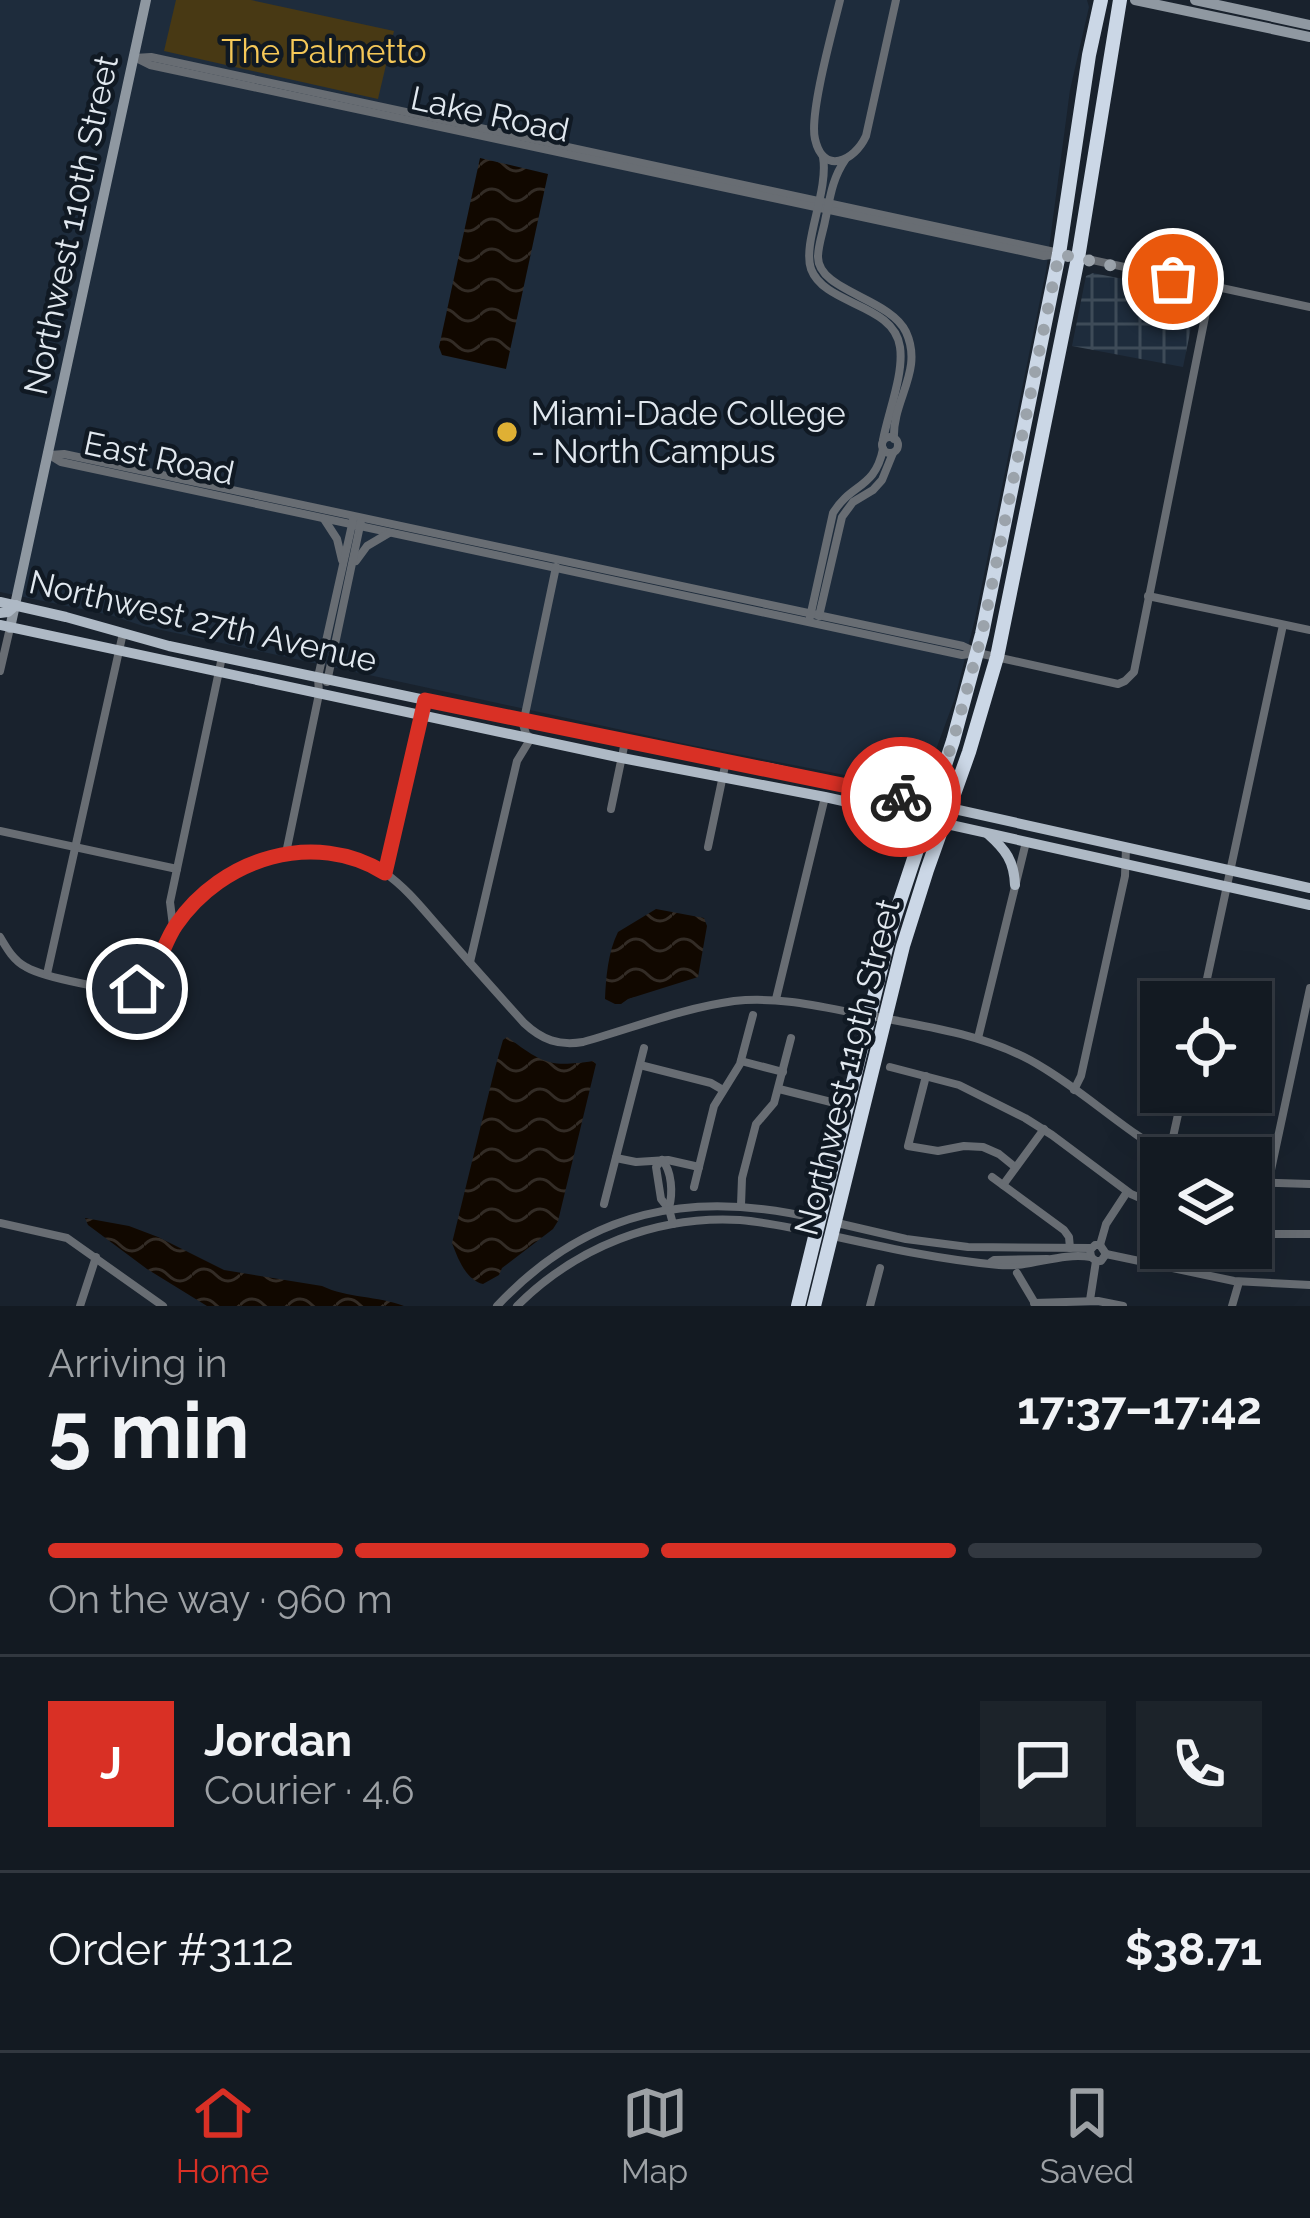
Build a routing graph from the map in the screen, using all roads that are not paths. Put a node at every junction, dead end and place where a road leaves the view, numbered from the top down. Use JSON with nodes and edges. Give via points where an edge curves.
{"nodes":[{"id":1,"x":146,"y":0,"type":"edge"},
{"id":2,"x":840,"y":0,"type":"edge"},
{"id":3,"x":896,"y":0,"type":"edge"},
{"id":4,"x":1101,"y":0,"type":"edge"},
{"id":5,"x":1120,"y":0,"type":"edge"},
{"id":6,"x":1135,"y":0,"type":"edge"},
{"id":7,"x":1195,"y":0,"type":"edge"},
{"id":8,"x":1310,"y":25,"type":"edge"},
{"id":9,"x":1310,"y":37,"type":"edge"},
{"id":10,"x":134,"y":58,"type":"junction"},
{"id":11,"x":822,"y":155,"type":"junction"},
{"id":12,"x":845,"y":160,"type":"junction"},
{"id":13,"x":824,"y":205,"type":"junction"},
{"id":14,"x":1059,"y":254,"type":"junction"},
{"id":15,"x":1078,"y":258,"type":"junction"},
{"id":16,"x":1211,"y":287,"type":"junction"},
{"id":17,"x":1310,"y":307,"type":"edge"},
{"id":18,"x":50,"y":455,"type":"junction"},
{"id":19,"x":323,"y":518,"type":"junction"},
{"id":20,"x":357,"y":521,"type":"junction"},
{"id":21,"x":390,"y":532,"type":"junction"},
{"id":22,"x":342,"y":564,"type":"junction"},
{"id":23,"x":557,"y":564,"type":"junction"},
{"id":24,"x":353,"y":566,"type":"junction"},
{"id":25,"x":1148,"y":596,"type":"junction"},
{"id":26,"x":0,"y":602,"type":"edge"},
{"id":27,"x":16,"y":605,"type":"junction"},
{"id":28,"x":0,"y":613,"type":"edge"},
{"id":29,"x":814,"y":618,"type":"junction"},
{"id":30,"x":1283,"y":625,"type":"junction"},
{"id":31,"x":5,"y":627,"type":"edge"},
{"id":32,"x":1310,"y":630,"type":"edge"},
{"id":33,"x":123,"y":633,"type":"junction"},
{"id":34,"x":119,"y":651,"type":"junction"},
{"id":35,"x":978,"y":653,"type":"junction"},
{"id":36,"x":222,"y":657,"type":"junction"},
{"id":37,"x":998,"y":657,"type":"junction"},
{"id":38,"x":0,"y":671,"type":"edge"},
{"id":39,"x":219,"y":672,"type":"junction"},
{"id":40,"x":323,"y":678,"type":"junction"},
{"id":41,"x":320,"y":694,"type":"junction"},
{"id":42,"x":425,"y":700,"type":"junction"},
{"id":43,"x":421,"y":716,"type":"junction"},
{"id":44,"x":523,"y":720,"type":"junction"},
{"id":45,"x":513,"y":735,"type":"junction"},
{"id":46,"x":531,"y":739,"type":"junction"},
{"id":47,"x":625,"y":742,"type":"junction"},
{"id":48,"x":622,"y":758,"type":"junction"},
{"id":49,"x":517,"y":761,"type":"junction"},
{"id":50,"x":726,"y":761,"type":"junction"},
{"id":51,"x":723,"y":777,"type":"junction"},
{"id":52,"x":825,"y":797,"type":"junction"},
{"id":53,"x":611,"y":809,"type":"dead end"},
{"id":54,"x":929,"y":811,"type":"junction"},
{"id":55,"x":946,"y":815,"type":"junction"},
{"id":56,"x":0,"y":831,"type":"edge"},
{"id":57,"x":986,"y":832,"type":"junction"},
{"id":58,"x":1026,"y":840,"type":"junction"},
{"id":59,"x":75,"y":846,"type":"junction"},
{"id":60,"x":1126,"y":847,"type":"junction"},
{"id":61,"x":708,"y":848,"type":"dead end"},
{"id":62,"x":286,"y":853,"type":"junction"},
{"id":63,"x":1125,"y":863,"type":"junction"},
{"id":64,"x":177,"y":869,"type":"junction"},
{"id":65,"x":1230,"y":871,"type":"junction"},
{"id":66,"x":385,"y":873,"type":"junction"},
{"id":67,"x":1015,"y":885,"type":"junction"},
{"id":68,"x":1226,"y":887,"type":"junction"},
{"id":69,"x":1310,"y":888,"type":"edge"},
{"id":70,"x":1310,"y":905,"type":"edge"},
{"id":71,"x":174,"y":928,"type":"junction"},
{"id":72,"x":0,"y":937,"type":"edge"},
{"id":73,"x":470,"y":962,"type":"junction"},
{"id":74,"x":46,"y":974,"type":"junction"},
{"id":75,"x":1206,"y":981,"type":"edge"},
{"id":76,"x":1310,"y":988,"type":"edge"},
{"id":77,"x":776,"y":999,"type":"junction"},
{"id":78,"x":753,"y":1015,"type":"dead end"},
{"id":79,"x":877,"y":1017,"type":"junction"},
{"id":80,"x":791,"y":1038,"type":"dead end"},
{"id":81,"x":978,"y":1038,"type":"junction"},
{"id":82,"x":644,"y":1048,"type":"dead end"},
{"id":83,"x":741,"y":1061,"type":"junction"},
{"id":84,"x":640,"y":1065,"type":"junction"},
{"id":85,"x":890,"y":1067,"type":"dead end"},
{"id":86,"x":783,"y":1072,"type":"junction"},
{"id":87,"x":926,"y":1076,"type":"junction"},
{"id":88,"x":778,"y":1089,"type":"junction"},
{"id":89,"x":723,"y":1090,"type":"junction"},
{"id":90,"x":1074,"y":1090,"type":"junction"},
{"id":91,"x":848,"y":1106,"type":"junction"},
{"id":92,"x":1044,"y":1129,"type":"junction"},
{"id":93,"x":1140,"y":1139,"type":"edge"},
{"id":94,"x":616,"y":1158,"type":"junction"},
{"id":95,"x":662,"y":1160,"type":"junction"},
{"id":96,"x":1272,"y":1165,"type":"edge"},
{"id":97,"x":699,"y":1167,"type":"junction"},
{"id":98,"x":1015,"y":1167,"type":"junction"},
{"id":99,"x":992,"y":1177,"type":"dead end"},
{"id":100,"x":1272,"y":1184,"type":"edge"},
{"id":101,"x":1310,"y":1184,"type":"edge"},
{"id":102,"x":1003,"y":1185,"type":"junction"},
{"id":103,"x":694,"y":1187,"type":"dead end"},
{"id":104,"x":1127,"y":1192,"type":"junction"},
{"id":105,"x":1140,"y":1198,"type":"edge"},
{"id":106,"x":604,"y":1204,"type":"dead end"},
{"id":107,"x":741,"y":1205,"type":"junction"},
{"id":108,"x":669,"y":1209,"type":"junction"},
{"id":109,"x":0,"y":1223,"type":"edge"},
{"id":110,"x":673,"y":1224,"type":"junction"},
{"id":111,"x":826,"y":1227,"type":"junction"},
{"id":112,"x":1272,"y":1234,"type":"edge"},
{"id":113,"x":1310,"y":1234,"type":"edge"},
{"id":114,"x":945,"y":1245,"type":"junction"},
{"id":115,"x":1070,"y":1248,"type":"junction"},
{"id":116,"x":1034,"y":1253,"type":"junction"},
{"id":117,"x":1094,"y":1253,"type":"junction"},
{"id":118,"x":96,"y":1257,"type":"junction"},
{"id":119,"x":1050,"y":1259,"type":"junction"},
{"id":120,"x":943,"y":1260,"type":"junction"},
{"id":121,"x":989,"y":1263,"type":"junction"},
{"id":122,"x":880,"y":1268,"type":"dead end"},
{"id":123,"x":1017,"y":1273,"type":"dead end"},
{"id":124,"x":1239,"y":1282,"type":"junction"},
{"id":125,"x":1310,"y":1285,"type":"edge"},
{"id":126,"x":1090,"y":1300,"type":"junction"},
{"id":127,"x":1035,"y":1304,"type":"edge"},
{"id":128,"x":80,"y":1306,"type":"edge"},
{"id":129,"x":163,"y":1306,"type":"edge"},
{"id":130,"x":497,"y":1306,"type":"edge"},
{"id":131,"x":517,"y":1306,"type":"edge"},
{"id":132,"x":798,"y":1306,"type":"edge"},
{"id":133,"x":814,"y":1306,"type":"edge"},
{"id":134,"x":870,"y":1306,"type":"edge"},
{"id":135,"x":1121,"y":1306,"type":"edge"},
{"id":136,"x":1232,"y":1306,"type":"edge"}],
"edges":[{"from":1,"to":10,"type":"street","name":"Northwest 110th Street"},
{"from":2,"to":11,"type":"street","via":[[814,122]]},
{"from":3,"to":12,"type":"street","via":[[866,136]]},
{"from":4,"to":14,"type":"highway","name":"Northwest 119th Street"},
{"from":5,"to":15,"type":"highway","name":"Northwest 119th Street"},
{"from":6,"to":9,"type":"street"},
{"from":7,"to":8,"type":"street"},
{"from":10,"to":13,"type":"street","name":"Lake Road"},
{"from":10,"to":18,"type":"street","name":"Northwest 110th Street"},
{"from":11,"to":12,"type":"street"},
{"from":11,"to":13,"type":"street"},
{"from":12,"to":13,"type":"street"},
{"from":13,"to":14,"type":"street","name":"Lake Road"},
{"from":13,"to":29,"type":"street","via":[[820,268],[896,317],[908,339],[909,383],[882,480],[842,517]]},
{"from":14,"to":15,"type":"street","name":"Lake Road"},
{"from":14,"to":35,"type":"highway","name":"Northwest 119th Street"},
{"from":15,"to":16,"type":"street","name":"Lake Road"},
{"from":15,"to":37,"type":"highway","name":"Northwest 119th Street"},
{"from":16,"to":17,"type":"street","name":"Lake Road"},
{"from":16,"to":25,"type":"street"},
{"from":18,"to":19,"type":"street","name":"East Road"},
{"from":18,"to":20,"type":"street","name":"East Road"},
{"from":18,"to":27,"type":"street","name":"Northwest 110th Street"},
{"from":19,"to":20,"type":"street","name":"East Road"},
{"from":19,"to":22,"type":"street"},
{"from":20,"to":21,"type":"street","name":"East Road"},
{"from":20,"to":22,"type":"street"},
{"from":20,"to":23,"type":"street","name":"East Road"},
{"from":20,"to":24,"type":"street"},
{"from":21,"to":23,"type":"street","name":"East Road"},
{"from":21,"to":24,"type":"street"},
{"from":22,"to":40,"type":"street"},
{"from":23,"to":29,"type":"street","name":"East Road"},
{"from":23,"to":44,"type":"street"},
{"from":24,"to":40,"type":"street"},
{"from":25,"to":30,"type":"street"},
{"from":25,"to":37,"type":"street","name":"East Road","via":[[1125,682]]},
{"from":26,"to":27,"type":"main road","name":"Northwest 27th Avenue"},
{"from":27,"to":28,"type":"main road"},
{"from":27,"to":31,"type":"street","name":"Northwest 110th Street"},
{"from":27,"to":33,"type":"main road","name":"Northwest 27th Avenue"},
{"from":29,"to":35,"type":"street","name":"East Road"},
{"from":30,"to":32,"type":"street"},
{"from":30,"to":65,"type":"street"},
{"from":31,"to":34,"type":"main road","name":"Northwest 27th Avenue"},
{"from":31,"to":38,"type":"street","name":"Northwest 110th Street"},
{"from":33,"to":34,"type":"street"},
{"from":33,"to":36,"type":"main road","name":"Northwest 27th Avenue"},
{"from":34,"to":39,"type":"main road","name":"Northwest 27th Avenue"},
{"from":34,"to":59,"type":"street"},
{"from":35,"to":37,"type":"street","name":"East Road"},
{"from":35,"to":54,"type":"highway","name":"Northwest 119th Street"},
{"from":36,"to":39,"type":"street"},
{"from":36,"to":40,"type":"main road","name":"Northwest 27th Avenue"},
{"from":37,"to":55,"type":"highway","name":"Northwest 119th Street"},
{"from":39,"to":41,"type":"main road","name":"Northwest 27th Avenue"},
{"from":39,"to":64,"type":"street"},
{"from":40,"to":41,"type":"street"},
{"from":40,"to":42,"type":"main road","name":"Northwest 27th Avenue"},
{"from":41,"to":43,"type":"main road","name":"Northwest 27th Avenue"},
{"from":41,"to":62,"type":"street"},
{"from":42,"to":43,"type":"street"},
{"from":42,"to":44,"type":"main road","name":"Northwest 27th Avenue"},
{"from":43,"to":45,"type":"main road","name":"Northwest 27th Avenue"},
{"from":43,"to":66,"type":"street"},
{"from":44,"to":46,"type":"street"},
{"from":44,"to":47,"type":"main road","name":"Northwest 27th Avenue"},
{"from":45,"to":46,"type":"main road","name":"Northwest 27th Avenue"},
{"from":45,"to":49,"type":"street"},
{"from":46,"to":48,"type":"main road","name":"Northwest 27th Avenue"},
{"from":46,"to":49,"type":"street"},
{"from":47,"to":48,"type":"street"},
{"from":47,"to":50,"type":"main road","name":"Northwest 27th Avenue"},
{"from":48,"to":51,"type":"main road","name":"Northwest 27th Avenue"},
{"from":48,"to":53,"type":"street"},
{"from":49,"to":73,"type":"street"},
{"from":50,"to":51,"type":"street"},
{"from":50,"to":54,"type":"main road","name":"Northwest 27th Avenue"},
{"from":51,"to":52,"type":"main road","name":"Northwest 27th Avenue"},
{"from":51,"to":61,"type":"street"},
{"from":52,"to":54,"type":"main road","name":"Northwest 27th Avenue"},
{"from":52,"to":77,"type":"street"},
{"from":54,"to":55,"type":"main road","name":"Northwest 27th Avenue"},
{"from":54,"to":79,"type":"highway","name":"Northwest 119th Street","via":[[891,928]]},
{"from":55,"to":57,"type":"main road","name":"Northwest 27th Avenue"},
{"from":55,"to":60,"type":"main road","name":"Northwest 27th Avenue"},
{"from":55,"to":79,"type":"highway","name":"Northwest 119th Street"},
{"from":56,"to":59,"type":"street"},
{"from":57,"to":58,"type":"main road","name":"Northwest 27th Avenue"},
{"from":57,"to":67,"type":"main road","via":[[1011,860]]},
{"from":58,"to":63,"type":"main road","name":"Northwest 27th Avenue"},
{"from":58,"to":67,"type":"street"},
{"from":59,"to":64,"type":"street"},
{"from":59,"to":74,"type":"street"},
{"from":60,"to":63,"type":"street"},
{"from":60,"to":65,"type":"main road","name":"Northwest 27th Avenue"},
{"from":62,"to":66,"type":"street","via":[[342,855]]},
{"from":62,"to":71,"type":"street","via":[[216,885]]},
{"from":63,"to":68,"type":"main road","name":"Northwest 27th Avenue"},
{"from":63,"to":90,"type":"street"},
{"from":64,"to":71,"type":"street"},
{"from":65,"to":68,"type":"street"},
{"from":65,"to":69,"type":"main road","name":"Northwest 27th Avenue"},
{"from":66,"to":73,"type":"street"},
{"from":67,"to":81,"type":"street"},
{"from":68,"to":70,"type":"main road","name":"Northwest 27th Avenue"},
{"from":68,"to":75,"type":"street"},
{"from":71,"to":74,"type":"street","via":[[151,976],[135,990]]},
{"from":72,"to":74,"type":"street","via":[[22,965]]},
{"from":73,"to":77,"type":"street","via":[[529,1028],[559,1043],[710,1005]]},
{"from":76,"to":96,"type":"street"},
{"from":77,"to":79,"type":"street"},
{"from":78,"to":83,"type":"street"},
{"from":79,"to":81,"type":"street"},
{"from":79,"to":91,"type":"highway","name":"Northwest 119th Street"},
{"from":79,"to":111,"type":"highway","name":"Northwest 119th Street"},
{"from":80,"to":86,"type":"street"},
{"from":81,"to":90,"type":"street"},
{"from":82,"to":84,"type":"street"},
{"from":83,"to":86,"type":"street"},
{"from":83,"to":89,"type":"street"},
{"from":84,"to":89,"type":"street"},
{"from":84,"to":94,"type":"street"},
{"from":85,"to":87,"type":"street"},
{"from":86,"to":88,"type":"street"},
{"from":87,"to":92,"type":"street"},
{"from":87,"to":98,"type":"street","via":[[908,1146],[982,1147]]},
{"from":88,"to":91,"type":"street"},
{"from":88,"to":107,"type":"street","via":[[756,1124]]},
{"from":89,"to":97,"type":"street"},
{"from":90,"to":93,"type":"street"},
{"from":91,"to":111,"type":"highway","name":"Northwest 119th Street"},
{"from":92,"to":98,"type":"street"},
{"from":92,"to":104,"type":"street"},
{"from":94,"to":95,"type":"street"},
{"from":94,"to":106,"type":"street"},
{"from":95,"to":97,"type":"street"},
{"from":95,"to":108,"type":"street","via":[[656,1167]]},
{"from":97,"to":103,"type":"street"},
{"from":98,"to":102,"type":"street"},
{"from":99,"to":102,"type":"street"},
{"from":100,"to":101,"type":"street"},
{"from":102,"to":115,"type":"street","via":[[1064,1230]]},
{"from":104,"to":105,"type":"street"},
{"from":104,"to":117,"type":"street"},
{"from":107,"to":108,"type":"street"},
{"from":107,"to":111,"type":"street"},
{"from":108,"to":110,"type":"street"},
{"from":108,"to":130,"type":"street","via":[[574,1243]]},
{"from":109,"to":118,"type":"street","via":[[57,1234]]},
{"from":110,"to":111,"type":"street"},
{"from":110,"to":131,"type":"street","via":[[589,1252]]},
{"from":111,"to":114,"type":"street"},
{"from":111,"to":120,"type":"street"},
{"from":111,"to":132,"type":"highway","name":"Northwest 119th Street"},
{"from":111,"to":133,"type":"highway","name":"Northwest 119th Street"},
{"from":112,"to":113,"type":"street"},
{"from":114,"to":116,"type":"street"},
{"from":114,"to":120,"type":"street"},
{"from":115,"to":116,"type":"street"},
{"from":115,"to":117,"type":"street"},
{"from":116,"to":119,"type":"street"},
{"from":116,"to":121,"type":"street"},
{"from":117,"to":119,"type":"street"},
{"from":117,"to":124,"type":"street","via":[[1102,1261],[1106,1254]]},
{"from":117,"to":126,"type":"street"},
{"from":118,"to":128,"type":"street"},
{"from":118,"to":129,"type":"street"},
{"from":119,"to":121,"type":"street"},
{"from":120,"to":121,"type":"street"},
{"from":122,"to":134,"type":"street"},
{"from":123,"to":127,"type":"street"},
{"from":124,"to":125,"type":"street"},
{"from":124,"to":136,"type":"street"},
{"from":126,"to":127,"type":"street"},
{"from":126,"to":135,"type":"street"}]}
